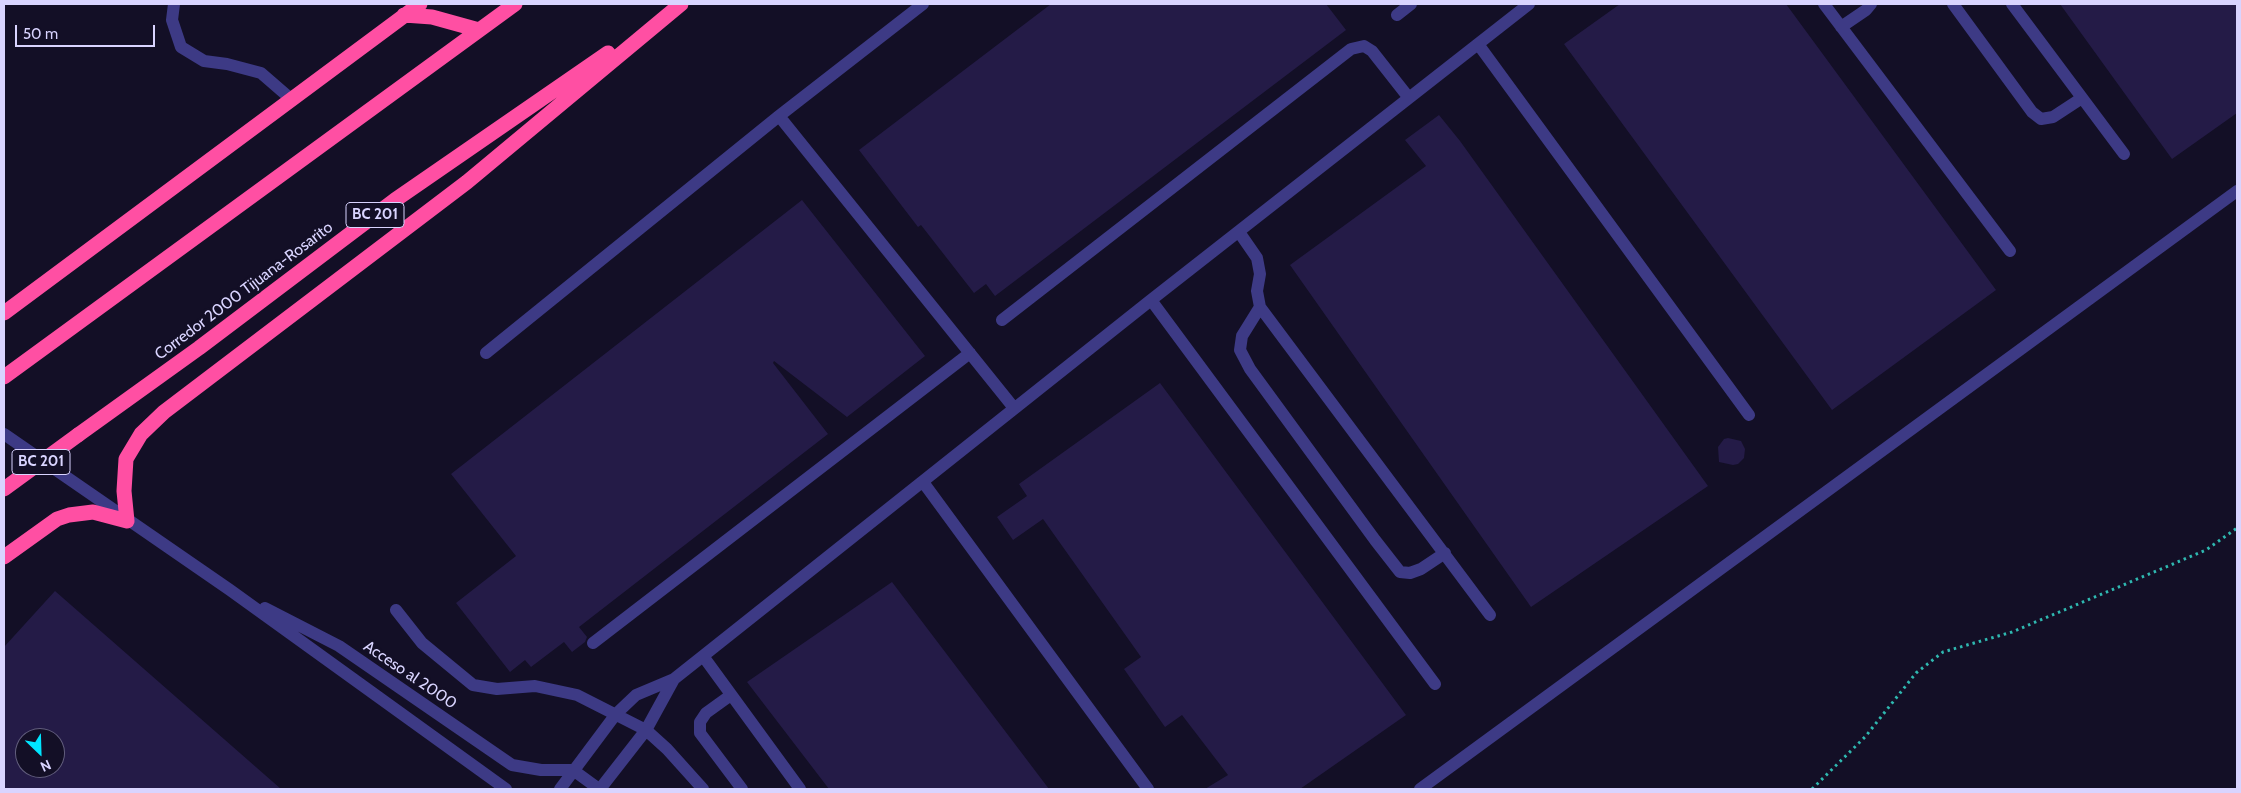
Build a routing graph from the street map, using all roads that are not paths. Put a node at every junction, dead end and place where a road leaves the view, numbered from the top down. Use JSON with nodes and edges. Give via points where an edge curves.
{"nodes":[{"id":1,"x":174,"y":4,"type":"edge"},
{"id":2,"x":420,"y":4,"type":"edge"},
{"id":3,"x":515,"y":4,"type":"edge"},
{"id":4,"x":680,"y":4,"type":"edge"},
{"id":5,"x":923,"y":4,"type":"edge"},
{"id":6,"x":1411,"y":4,"type":"edge"},
{"id":7,"x":1529,"y":4,"type":"edge"},
{"id":8,"x":1824,"y":4,"type":"edge"},
{"id":9,"x":1871,"y":4,"type":"edge"},
{"id":10,"x":1953,"y":4,"type":"edge"},
{"id":11,"x":2012,"y":4,"type":"edge"},
{"id":12,"x":1397,"y":15,"type":"dead end"},
{"id":13,"x":404,"y":16,"type":"junction"},
{"id":14,"x":1842,"y":27,"type":"junction"},
{"id":15,"x":479,"y":30,"type":"junction"},
{"id":16,"x":1478,"y":44,"type":"junction"},
{"id":17,"x":1409,"y":98,"type":"junction"},
{"id":18,"x":2082,"y":98,"type":"junction"},
{"id":19,"x":291,"y":99,"type":"junction"},
{"id":20,"x":779,"y":116,"type":"junction"},
{"id":21,"x":2124,"y":154,"type":"dead end"},
{"id":22,"x":2237,"y":191,"type":"edge"},
{"id":23,"x":1239,"y":232,"type":"junction"},
{"id":24,"x":2010,"y":251,"type":"dead end"},
{"id":25,"x":1151,"y":300,"type":"junction"},
{"id":26,"x":1260,"y":307,"type":"junction"},
{"id":27,"x":4,"y":313,"type":"edge"},
{"id":28,"x":1002,"y":320,"type":"dead end"},
{"id":29,"x":486,"y":353,"type":"dead end"},
{"id":30,"x":970,"y":353,"type":"junction"},
{"id":31,"x":4,"y":377,"type":"edge"},
{"id":32,"x":1014,"y":408,"type":"junction"},
{"id":33,"x":1749,"y":415,"type":"dead end"},
{"id":34,"x":4,"y":434,"type":"edge"},
{"id":35,"x":923,"y":482,"type":"junction"},
{"id":36,"x":4,"y":489,"type":"edge"},
{"id":37,"x":127,"y":520,"type":"junction"},
{"id":38,"x":1445,"y":552,"type":"junction"},
{"id":39,"x":4,"y":557,"type":"edge"},
{"id":40,"x":230,"y":590,"type":"junction"},
{"id":41,"x":396,"y":610,"type":"dead end"},
{"id":42,"x":1490,"y":615,"type":"dead end"},
{"id":43,"x":593,"y":643,"type":"dead end"},
{"id":44,"x":703,"y":656,"type":"junction"},
{"id":45,"x":674,"y":678,"type":"junction"},
{"id":46,"x":1435,"y":684,"type":"dead end"},
{"id":47,"x":731,"y":695,"type":"junction"},
{"id":48,"x":616,"y":714,"type":"junction"},
{"id":49,"x":646,"y":730,"type":"junction"},
{"id":50,"x":573,"y":770,"type":"junction"},
{"id":51,"x":506,"y":789,"type":"edge"},
{"id":52,"x":560,"y":789,"type":"edge"},
{"id":53,"x":600,"y":789,"type":"edge"},
{"id":54,"x":702,"y":789,"type":"edge"},
{"id":55,"x":742,"y":789,"type":"edge"},
{"id":56,"x":800,"y":789,"type":"edge"},
{"id":57,"x":1148,"y":789,"type":"edge"},
{"id":58,"x":1420,"y":789,"type":"edge"}],
"edges":[{"from":1,"to":19,"type":"street","via":[[172,20],[181,47],[204,61],[261,73]]},
{"from":2,"to":13,"type":"highway"},
{"from":3,"to":15,"type":"highway"},
{"from":4,"to":36,"type":"highway","name":"Corredor 2000 Tijuana-Rosarito","number":"BC 201","bridge":true,"via":[[395,200],[199,348]]},
{"from":4,"to":37,"type":"highway","via":[[467,182],[164,412],[141,434],[126,459],[124,491]]},
{"from":5,"to":20,"type":"street"},
{"from":6,"to":12,"type":"street"},
{"from":7,"to":16,"type":"street"},
{"from":8,"to":14,"type":"street"},
{"from":9,"to":14,"type":"street"},
{"from":10,"to":18,"type":"street","via":[[2041,120],[2053,117]]},
{"from":11,"to":18,"type":"street"},
{"from":13,"to":15,"type":"highway","via":[[432,17]]},
{"from":13,"to":19,"type":"highway"},
{"from":14,"to":24,"type":"street"},
{"from":15,"to":31,"type":"highway"},
{"from":16,"to":17,"type":"street"},
{"from":16,"to":33,"type":"street"},
{"from":17,"to":23,"type":"street"},
{"from":17,"to":28,"type":"street","via":[[1372,51],[1364,46],[1351,49]]},
{"from":18,"to":21,"type":"street"},
{"from":19,"to":27,"type":"highway"},
{"from":20,"to":29,"type":"street"},
{"from":20,"to":30,"type":"street"},
{"from":22,"to":58,"type":"street"},
{"from":23,"to":25,"type":"street"},
{"from":23,"to":26,"type":"street","via":[[1257,258]]},
{"from":25,"to":32,"type":"street"},
{"from":25,"to":46,"type":"street"},
{"from":26,"to":38,"type":"street"},
{"from":26,"to":38,"type":"street","via":[[1242,336],[1240,350],[1246,363],[1375,540],[1400,572],[1421,569]]},
{"from":30,"to":32,"type":"street"},
{"from":30,"to":43,"type":"street"},
{"from":32,"to":35,"type":"street"},
{"from":34,"to":37,"type":"street","name":"Acceso al 2000"},
{"from":35,"to":44,"type":"street"},
{"from":35,"to":57,"type":"street"},
{"from":37,"to":39,"type":"highway","via":[[93,512],[68,514]]},
{"from":37,"to":40,"type":"street","name":"Acceso al 2000"},
{"from":38,"to":42,"type":"street"},
{"from":40,"to":50,"type":"street","name":"Acceso al 2000","via":[[339,646],[512,764],[541,770]]},
{"from":40,"to":51,"type":"street","name":"Acceso al 2000"},
{"from":41,"to":48,"type":"street","via":[[422,643],[473,685],[497,689],[535,686],[552,689],[577,695]]},
{"from":44,"to":45,"type":"street"},
{"from":44,"to":47,"type":"street"},
{"from":45,"to":48,"type":"street","via":[[636,695]]},
{"from":45,"to":49,"type":"street"},
{"from":47,"to":55,"type":"street","via":[[706,714],[700,722],[700,733]]},
{"from":47,"to":56,"type":"street"},
{"from":48,"to":49,"type":"street"},
{"from":48,"to":50,"type":"street"},
{"from":49,"to":53,"type":"street"},
{"from":49,"to":54,"type":"street"},
{"from":50,"to":52,"type":"street"},
{"from":50,"to":53,"type":"street"}]}
